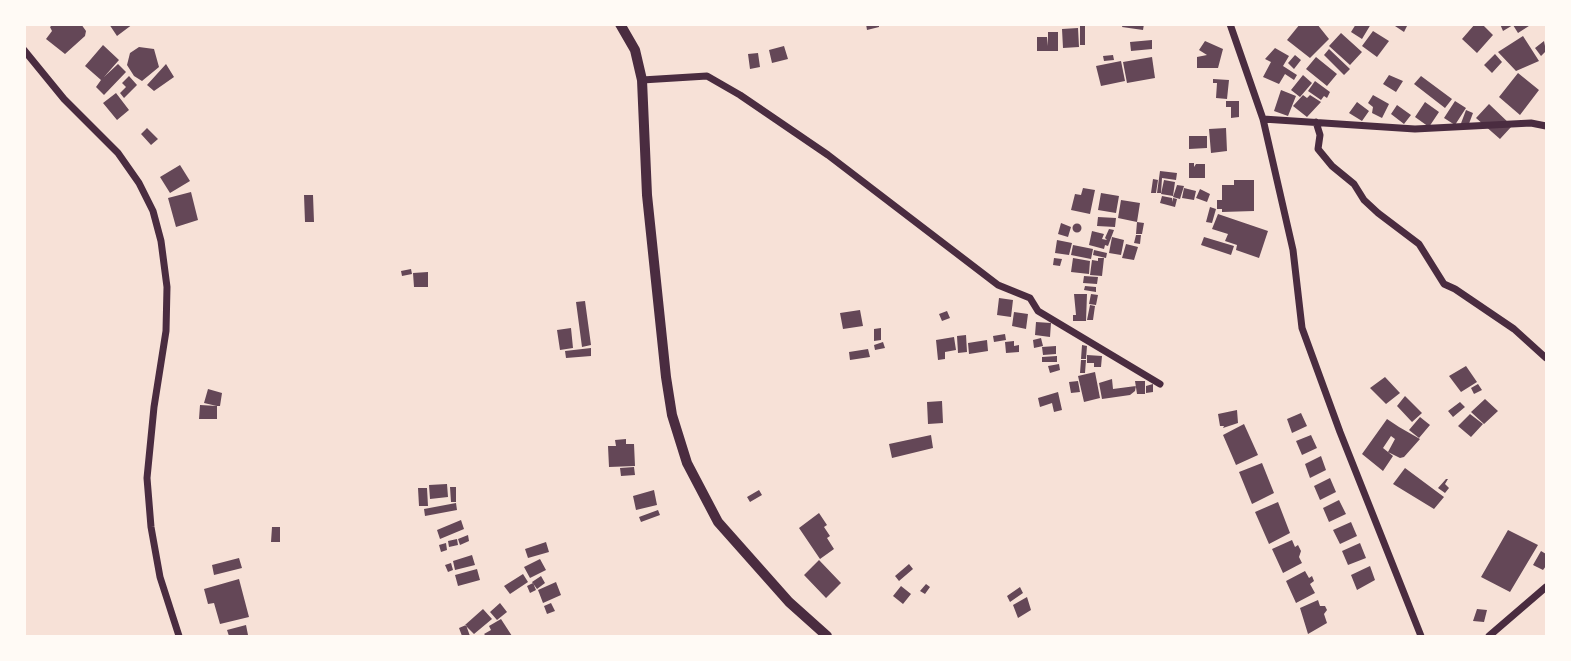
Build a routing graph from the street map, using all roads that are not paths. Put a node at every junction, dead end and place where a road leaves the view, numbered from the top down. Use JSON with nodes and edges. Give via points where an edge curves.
{"nodes":[{"id":1,"x":620,"y":24,"type":"edge"},
{"id":2,"x":1230,"y":24,"type":"edge"},
{"id":3,"x":24,"y":50,"type":"edge"},
{"id":4,"x":642,"y":80,"type":"junction"},
{"id":5,"x":1263,"y":119,"type":"junction"},
{"id":6,"x":1316,"y":122,"type":"junction"},
{"id":7,"x":1546,"y":126,"type":"edge"},
{"id":8,"x":1546,"y":358,"type":"edge"},
{"id":9,"x":1160,"y":384,"type":"dead end"},
{"id":10,"x":1546,"y":587,"type":"edge"},
{"id":11,"x":179,"y":636,"type":"edge"},
{"id":12,"x":827,"y":636,"type":"edge"},
{"id":13,"x":1421,"y":636,"type":"edge"},
{"id":14,"x":1489,"y":636,"type":"edge"}],
"edges":[{"from":1,"to":4,"type":"main road","via":[[635,50]]},
{"from":2,"to":5,"type":"street"},
{"from":3,"to":11,"type":"street","via":[[118,153],[153,211],[162,242],[166,331],[147,478],[159,577]]},
{"from":4,"to":9,"type":"street","via":[[707,76],[740,95],[828,155],[998,285],[1030,298],[1038,311]]},
{"from":4,"to":12,"type":"main road","via":[[647,195],[666,377],[687,463],[718,522],[789,602]]},
{"from":5,"to":6,"type":"street"},
{"from":5,"to":13,"type":"street","via":[[1293,250],[1303,328]]},
{"from":6,"to":7,"type":"street","via":[[1415,129]]},
{"from":6,"to":8,"type":"street","via":[[1319,152],[1378,214],[1419,244],[1444,284],[1514,329]]},
{"from":10,"to":14,"type":"street"}]}
